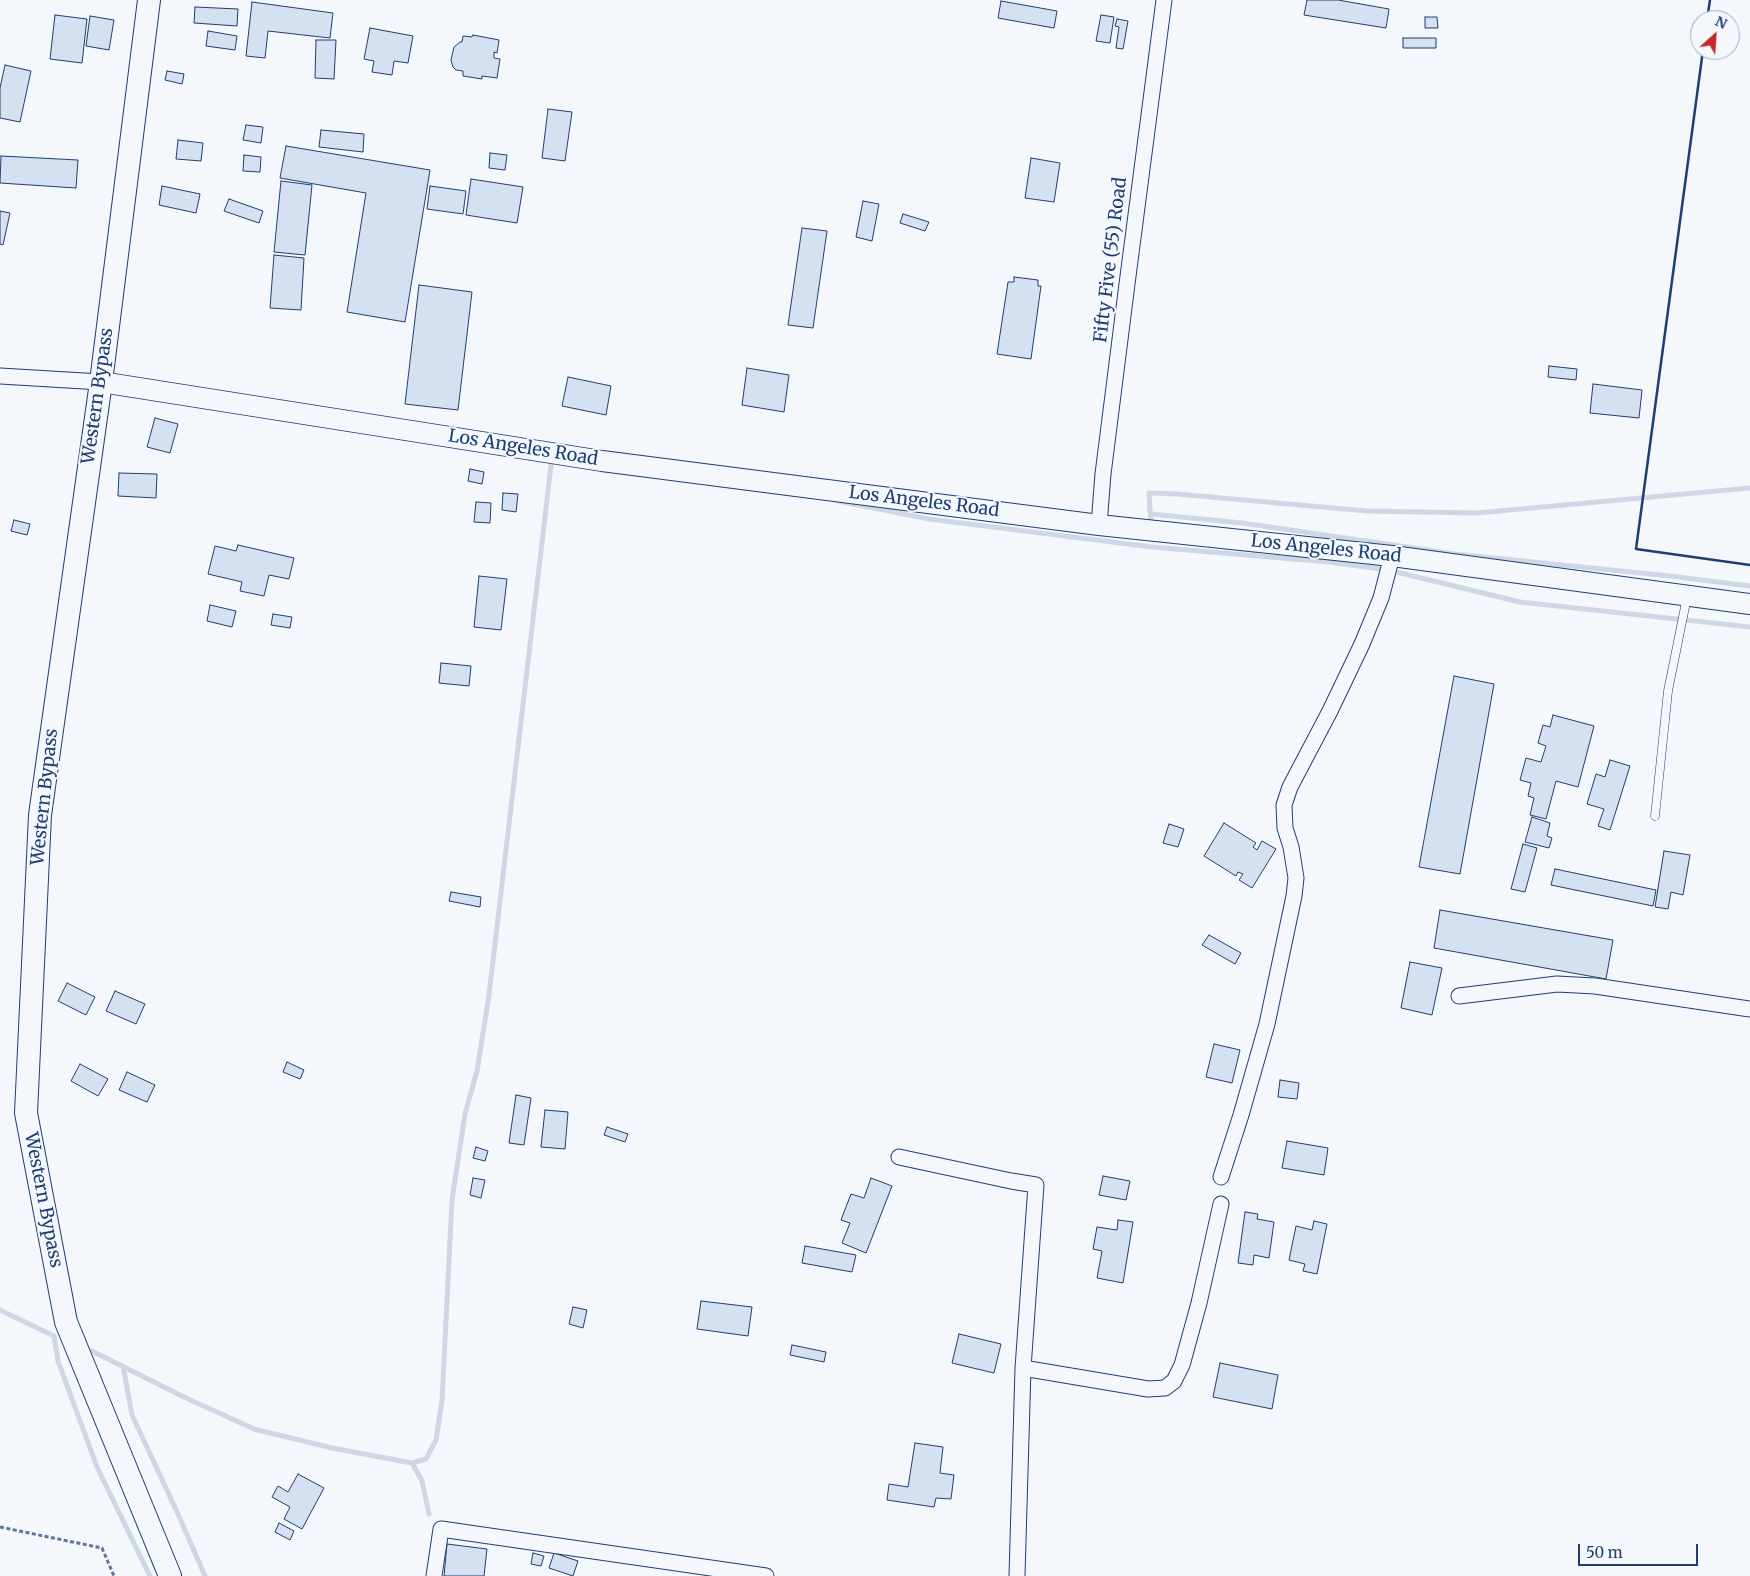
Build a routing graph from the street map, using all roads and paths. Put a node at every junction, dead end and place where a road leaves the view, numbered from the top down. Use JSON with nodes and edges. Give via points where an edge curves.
{"nodes":[{"id":1,"x":149,"y":0,"type":"edge"},
{"id":2,"x":1164,"y":0,"type":"edge"},
{"id":3,"x":0,"y":376,"type":"edge"},
{"id":4,"x":101,"y":382,"type":"junction"},
{"id":5,"x":1099,"y":525,"type":"junction"},
{"id":6,"x":1392,"y":556,"type":"junction"},
{"id":7,"x":1687,"y":595,"type":"junction"},
{"id":8,"x":1750,"y":604,"type":"edge"},
{"id":9,"x":1654,"y":816,"type":"dead end"},
{"id":10,"x":1460,"y":996,"type":"dead end"},
{"id":11,"x":1750,"y":1009,"type":"edge"},
{"id":12,"x":899,"y":1157,"type":"dead end"},
{"id":13,"x":1221,"y":1177,"type":"dead end"},
{"id":14,"x":1221,"y":1204,"type":"dead end"},
{"id":15,"x":1024,"y":1368,"type":"junction"},
{"id":16,"x":0,"y":1527,"type":"edge"},
{"id":17,"x":114,"y":1576,"type":"edge"},
{"id":18,"x":170,"y":1576,"type":"edge"},
{"id":19,"x":434,"y":1576,"type":"edge"},
{"id":20,"x":766,"y":1576,"type":"edge"},
{"id":21,"x":1017,"y":1576,"type":"edge"}],
"edges":[{"from":1,"to":4,"type":"main road","name":"Western Bypass"},
{"from":2,"to":5,"type":"street","name":"Fifty Five (55) Road","via":[[1126,284]]},
{"from":3,"to":4,"type":"street"},
{"from":4,"to":5,"type":"main road","name":"Los Angeles Road","via":[[602,461]]},
{"from":4,"to":18,"type":"main road","name":"Western Bypass","via":[[40,815],[26,1113],[66,1322]]},
{"from":5,"to":6,"type":"main road","name":"Los Angeles Road"},
{"from":6,"to":7,"type":"main road","name":"Los Angeles Road"},
{"from":6,"to":13,"type":"street","via":[[1381,598],[1362,644],[1284,805],[1285,828],[1296,878],[1294,896],[1267,1024]]},
{"from":7,"to":8,"type":"main road","name":"Los Angeles Road"},
{"from":7,"to":9,"type":"lane","via":[[1668,691]]},
{"from":10,"to":11,"type":"street","via":[[1557,984],[1595,986]]},
{"from":12,"to":15,"type":"street","via":[[1036,1185]]},
{"from":14,"to":15,"type":"street","via":[[1199,1303],[1174,1381],[1165,1388],[1148,1389]]},
{"from":15,"to":21,"type":"street"},
{"from":16,"to":17,"type":"path","via":[[102,1548]]},
{"from":19,"to":20,"type":"street","via":[[441,1529]]}]}
